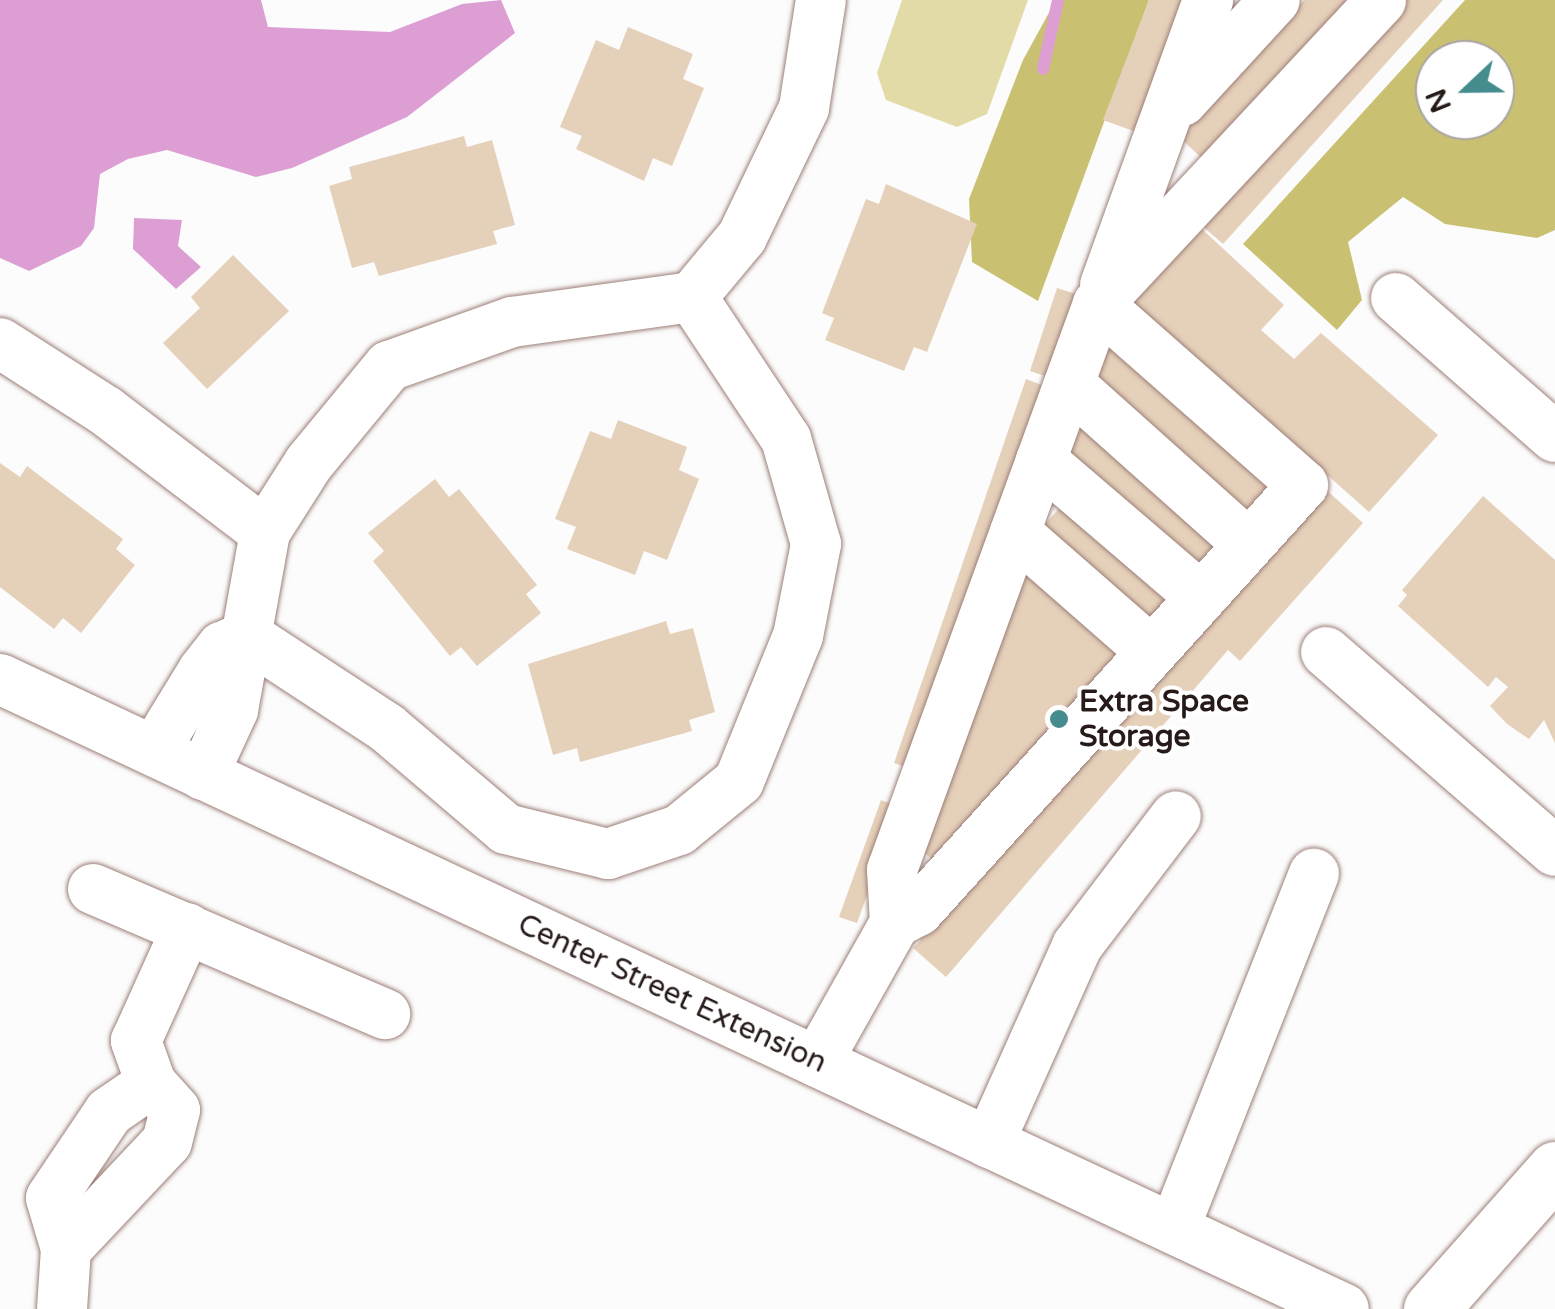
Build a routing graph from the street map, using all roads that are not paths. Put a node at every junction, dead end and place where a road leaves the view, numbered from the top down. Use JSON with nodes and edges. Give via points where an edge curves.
{"nodes":[{"id":1,"x":820,"y":0,"type":"edge"},
{"id":2,"x":1208,"y":0,"type":"edge"},
{"id":3,"x":1276,"y":0,"type":"edge"},
{"id":4,"x":1380,"y":0,"type":"edge"},
{"id":5,"x":1165,"y":119,"type":"junction"},
{"id":6,"x":692,"y":297,"type":"junction"},
{"id":7,"x":1396,"y":298,"type":"dead end"},
{"id":8,"x":1098,"y":304,"type":"junction"},
{"id":9,"x":0,"y":343,"type":"edge"},
{"id":10,"x":1068,"y":384,"type":"junction"},
{"id":11,"x":1555,"y":437,"type":"edge"},
{"id":12,"x":1042,"y":460,"type":"junction"},
{"id":13,"x":264,"y":532,"type":"junction"},
{"id":14,"x":1015,"y":532,"type":"junction"},
{"id":15,"x":1249,"y":545,"type":"junction"},
{"id":16,"x":1202,"y":598,"type":"junction"},
{"id":17,"x":246,"y":636,"type":"junction"},
{"id":18,"x":1152,"y":652,"type":"junction"},
{"id":19,"x":1326,"y":652,"type":"dead end"},
{"id":20,"x":0,"y":678,"type":"edge"},
{"id":21,"x":154,"y":751,"type":"junction"},
{"id":22,"x":203,"y":775,"type":"junction"},
{"id":23,"x":1176,"y":816,"type":"dead end"},
{"id":24,"x":1555,"y":851,"type":"edge"},
{"id":25,"x":1314,"y":874,"type":"dead end"},
{"id":26,"x":92,"y":889,"type":"dead end"},
{"id":27,"x":895,"y":923,"type":"junction"},
{"id":28,"x":187,"y":928,"type":"junction"},
{"id":29,"x":384,"y":1014,"type":"dead end"},
{"id":30,"x":817,"y":1062,"type":"junction"},
{"id":31,"x":989,"y":1143,"type":"junction"},
{"id":32,"x":1555,"y":1168,"type":"edge"},
{"id":33,"x":1174,"y":1230,"type":"junction"},
{"id":34,"x":62,"y":1309,"type":"edge"},
{"id":35,"x":1344,"y":1309,"type":"edge"},
{"id":36,"x":1430,"y":1309,"type":"edge"}],
"edges":[{"from":1,"to":6,"type":"street","via":[[804,108],[742,236]]},
{"from":2,"to":5,"type":"street"},
{"from":3,"to":5,"type":"street"},
{"from":4,"to":8,"type":"street"},
{"from":5,"to":8,"type":"street"},
{"from":6,"to":13,"type":"street","via":[[512,322],[390,366],[309,462]]},
{"from":6,"to":17,"type":"street","via":[[786,439],[816,544],[798,636],[738,781],[678,830],[608,854],[506,830],[387,728]]},
{"from":7,"to":11,"type":"street"},
{"from":8,"to":10,"type":"street"},
{"from":8,"to":15,"type":"street","via":[[1304,484]]},
{"from":9,"to":13,"type":"street","via":[[106,411]]},
{"from":10,"to":12,"type":"street"},
{"from":10,"to":15,"type":"street"},
{"from":12,"to":14,"type":"street"},
{"from":12,"to":16,"type":"street"},
{"from":13,"to":17,"type":"street"},
{"from":14,"to":18,"type":"street"},
{"from":14,"to":27,"type":"street","via":[[892,870]]},
{"from":15,"to":16,"type":"street"},
{"from":16,"to":18,"type":"street"},
{"from":17,"to":21,"type":"street","via":[[222,647],[202,671]]},
{"from":17,"to":22,"type":"street","via":[[233,710]]},
{"from":18,"to":27,"type":"street","via":[[918,911]]},
{"from":19,"to":24,"type":"street"},
{"from":20,"to":21,"type":"street","name":"Center Street Extension"},
{"from":21,"to":22,"type":"street","name":"Center Street Extension"},
{"from":22,"to":30,"type":"street","name":"Center Street Extension"},
{"from":23,"to":31,"type":"street","via":[[1078,946]]},
{"from":25,"to":33,"type":"street"},
{"from":26,"to":28,"type":"street"},
{"from":27,"to":30,"type":"street"},
{"from":28,"to":29,"type":"street"},
{"from":28,"to":34,"type":"street","via":[[136,1041],[151,1083],[109,1112],[50,1198],[66,1249]]},
{"from":30,"to":31,"type":"street","name":"Center Street Extension"},
{"from":31,"to":33,"type":"street","name":"Center Street Extension"},
{"from":32,"to":36,"type":"main road"},
{"from":33,"to":35,"type":"street","name":"Center Street Extension"}]}
